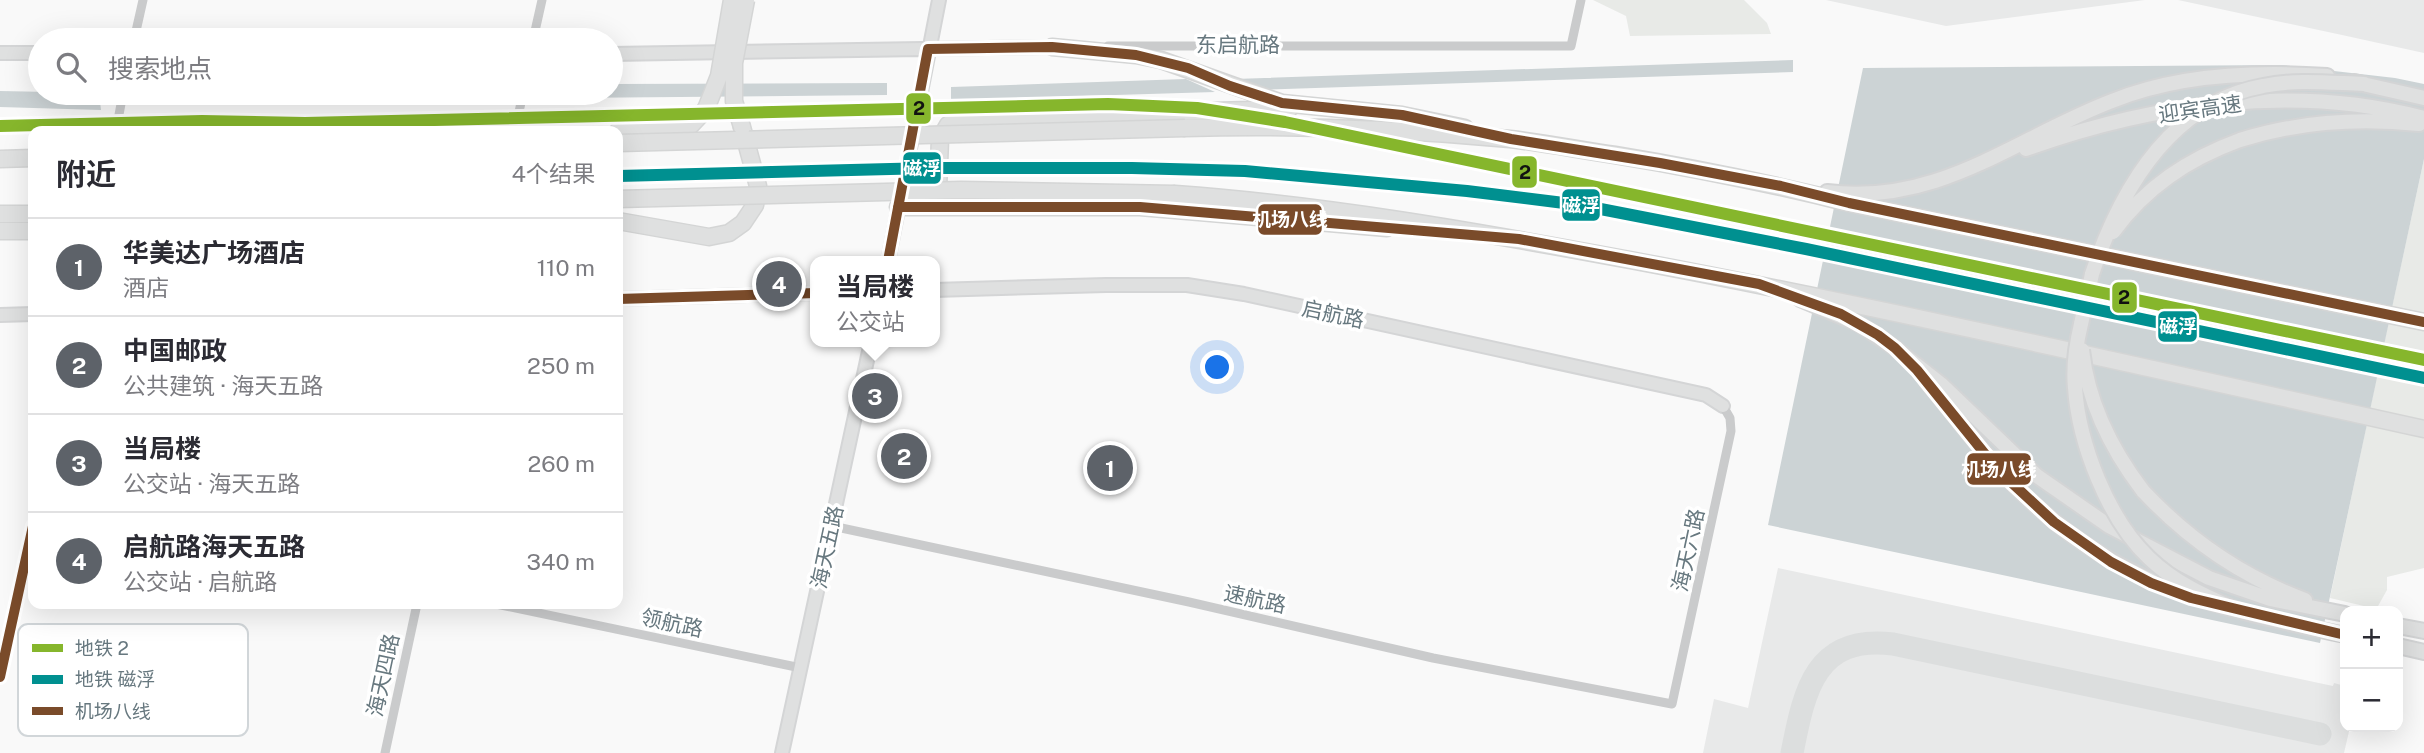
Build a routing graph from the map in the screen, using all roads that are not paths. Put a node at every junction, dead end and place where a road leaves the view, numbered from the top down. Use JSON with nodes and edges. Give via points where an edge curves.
{"nodes":[{"id":1,"x":143,"y":0,"type":"edge"},
{"id":2,"x":542,"y":0,"type":"edge"},
{"id":3,"x":732,"y":0,"type":"edge"},
{"id":4,"x":746,"y":0,"type":"edge"},
{"id":5,"x":939,"y":0,"type":"edge"},
{"id":6,"x":1581,"y":0,"type":"edge"},
{"id":7,"x":137,"y":28,"type":"edge"},
{"id":8,"x":536,"y":28,"type":"edge"},
{"id":9,"x":1052,"y":47,"type":"junction"},
{"id":10,"x":928,"y":49,"type":"junction"},
{"id":11,"x":0,"y":53,"type":"edge"},
{"id":12,"x":28,"y":53,"type":"edge"},
{"id":13,"x":623,"y":54,"type":"edge"},
{"id":14,"x":2364,"y":84,"type":"junction"},
{"id":15,"x":2424,"y":98,"type":"edge"},
{"id":16,"x":121,"y":105,"type":"edge"},
{"id":17,"x":520,"y":105,"type":"edge"},
{"id":18,"x":1315,"y":108,"type":"junction"},
{"id":19,"x":2424,"y":118,"type":"edge"},
{"id":20,"x":2424,"y":124,"type":"edge"},
{"id":21,"x":117,"y":126,"type":"edge"},
{"id":22,"x":516,"y":126,"type":"edge"},
{"id":23,"x":623,"y":131,"type":"edge"},
{"id":24,"x":1511,"y":139,"type":"junction"},
{"id":25,"x":623,"y":143,"type":"edge"},
{"id":26,"x":28,"y":158,"type":"edge"},
{"id":27,"x":0,"y":159,"type":"edge"},
{"id":28,"x":1981,"y":165,"type":"junction"},
{"id":29,"x":1781,"y":186,"type":"junction"},
{"id":30,"x":623,"y":199,"type":"edge"},
{"id":31,"x":898,"y":207,"type":"junction"},
{"id":32,"x":964,"y":207,"type":"junction"},
{"id":33,"x":0,"y":214,"type":"edge"},
{"id":34,"x":28,"y":214,"type":"edge"},
{"id":35,"x":623,"y":222,"type":"edge"},
{"id":36,"x":0,"y":231,"type":"edge"},
{"id":37,"x":28,"y":231,"type":"edge"},
{"id":38,"x":1519,"y":239,"type":"junction"},
{"id":39,"x":889,"y":256,"type":"edge"},
{"id":40,"x":2092,"y":274,"type":"junction"},
{"id":41,"x":1759,"y":284,"type":"junction"},
{"id":42,"x":940,"y":290,"type":"edge"},
{"id":43,"x":810,"y":293,"type":"edge"},
{"id":44,"x":623,"y":299,"type":"edge"},
{"id":45,"x":28,"y":314,"type":"edge"},
{"id":46,"x":0,"y":315,"type":"edge"},
{"id":47,"x":2424,"y":322,"type":"edge"},
{"id":48,"x":2081,"y":324,"type":"junction"},
{"id":49,"x":871,"y":347,"type":"edge"},
{"id":50,"x":1895,"y":348,"type":"junction"},
{"id":51,"x":1723,"y":406,"type":"joint"},
{"id":52,"x":2424,"y":429,"type":"edge"},
{"id":53,"x":832,"y":526,"type":"junction"},
{"id":54,"x":28,"y":549,"type":"edge"},
{"id":55,"x":415,"y":609,"type":"edge"},
{"id":56,"x":520,"y":609,"type":"edge"},
{"id":57,"x":2237,"y":610,"type":"junction"},
{"id":58,"x":2340,"y":611,"type":"edge"},
{"id":59,"x":2340,"y":612,"type":"edge"},
{"id":60,"x":2403,"y":627,"type":"edge"},
{"id":61,"x":2424,"y":631,"type":"edge"},
{"id":62,"x":2340,"y":634,"type":"edge"},
{"id":63,"x":2403,"y":647,"type":"edge"},
{"id":64,"x":2424,"y":652,"type":"edge"},
{"id":65,"x":801,"y":668,"type":"junction"},
{"id":66,"x":0,"y":677,"type":"edge"},
{"id":67,"x":1671,"y":704,"type":"joint"},
{"id":68,"x":384,"y":753,"type":"edge"},
{"id":69,"x":782,"y":753,"type":"edge"}],
"edges":[{"from":1,"to":7,"type":"street"},
{"from":2,"to":8,"type":"street"},
{"from":3,"to":23,"type":"highway","bridge":true,"via":[[719,76],[706,109],[691,125],[673,130]]},
{"from":4,"to":35,"type":"highway","bridge":true,"via":[[734,63],[734,100],[758,186],[755,205],[729,233],[709,237]]},
{"from":5,"to":10,"type":"street"},
{"from":6,"to":9,"type":"street","name":"东启航路","via":[[1571,46]]},
{"from":9,"to":10,"type":"street","name":"东启航路"},
{"from":9,"to":18,"type":"highway","via":[[1161,60],[1282,103]]},
{"from":10,"to":13,"type":"street","name":"东启航路"},
{"from":10,"to":31,"type":"street"},
{"from":11,"to":12,"type":"street"},
{"from":14,"to":15,"type":"main road"},
{"from":14,"to":28,"type":"main road","name":"迎宾高速","bridge":true,"via":[[2328,76],[2279,74],[2173,84],[2092,109]]},
{"from":14,"to":40,"type":"main road","bridge":true,"via":[[2269,85],[2224,98],[2202,110],[2164,142],[2133,181],[2105,234]]},
{"from":16,"to":21,"type":"street"},
{"from":17,"to":22,"type":"street"},
{"from":18,"to":24,"type":"highway","via":[[1402,116]]},
{"from":18,"to":32,"type":"highway","via":[[962,117],[948,125],[940,139],[938,188],[946,201]]},
{"from":19,"to":28,"type":"main road","name":"迎宾高速","bridge":true,"via":[[2320,102],[2230,103],[2105,125]]},
{"from":20,"to":40,"type":"main road","bridge":true,"via":[[2375,121],[2295,127],[2220,147],[2183,166],[2140,200],[2110,236]]},
{"from":24,"to":25,"type":"highway","bridge":true,"via":[[1250,126]]},
{"from":24,"to":29,"type":"highway"},
{"from":26,"to":27,"type":"highway"},
{"from":28,"to":29,"type":"main road","name":"迎宾高速","via":[[1934,183],[1886,191],[1843,194]]},
{"from":29,"to":47,"type":"highway"},
{"from":30,"to":38,"type":"highway","bridge":true,"via":[[961,190],[1175,194],[1302,204]]},
{"from":31,"to":32,"type":"highway"},
{"from":31,"to":39,"type":"street"},
{"from":32,"to":38,"type":"highway","via":[[1140,206]]},
{"from":33,"to":34,"type":"highway"},
{"from":36,"to":37,"type":"highway"},
{"from":38,"to":41,"type":"highway"},
{"from":40,"to":48,"type":"main road"},
{"from":41,"to":50,"type":"main road","via":[[1841,314]]},
{"from":41,"to":52,"type":"highway","bridge":true},
{"from":42,"to":51,"type":"street","name":"启航路","via":[[1187,285],[1706,395]]},
{"from":43,"to":44,"type":"street"},
{"from":45,"to":46,"type":"street"},
{"from":48,"to":57,"type":"main road","bridge":true,"via":[[2074,369],[2077,408],[2093,465],[2116,514],[2160,568],[2195,592]]},
{"from":48,"to":58,"type":"main road","bridge":true,"via":[[2084,368],[2100,419],[2143,491],[2208,550],[2267,583]]},
{"from":49,"to":53,"type":"street","name":"海天五路"},
{"from":50,"to":57,"type":"main road","bridge":true,"via":[[1984,454],[2071,535],[2151,583]]},
{"from":50,"to":59,"type":"main road","bridge":true,"via":[[1942,385],[2037,476],[2109,526],[2209,578],[2270,598]]},
{"from":51,"to":67,"type":"street","name":"海天六路","via":[[1731,431]]},
{"from":53,"to":65,"type":"street","name":"海天五路"},
{"from":53,"to":67,"type":"street","name":"速航路","via":[[1433,659]]},
{"from":54,"to":66,"type":"street"},
{"from":55,"to":68,"type":"street","name":"海天四路"},
{"from":56,"to":65,"type":"street","name":"领航路"},
{"from":57,"to":62,"type":"main road"},
{"from":60,"to":61,"type":"main road"},
{"from":63,"to":64,"type":"main road"},
{"from":65,"to":69,"type":"street","name":"海天五路"}]}
